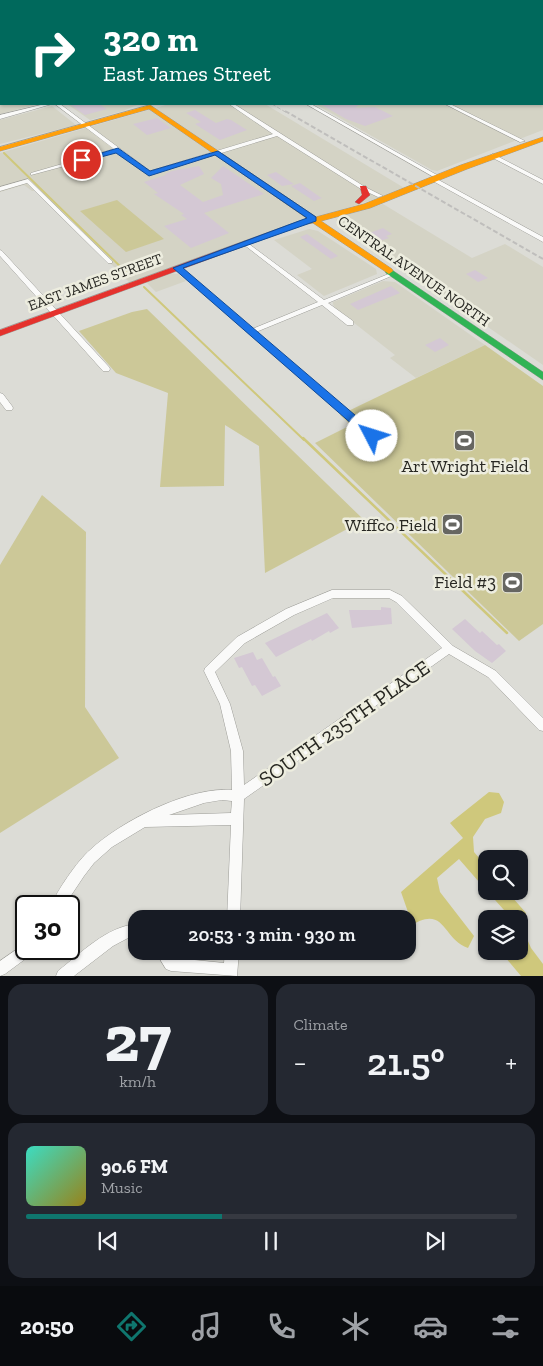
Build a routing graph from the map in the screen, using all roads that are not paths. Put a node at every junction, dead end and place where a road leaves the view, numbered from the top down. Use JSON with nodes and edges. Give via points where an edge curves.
{"nodes":[{"id":1,"x":46,"y":105,"type":"edge"},
{"id":2,"x":58,"y":105,"type":"edge"},
{"id":3,"x":152,"y":105,"type":"edge"},
{"id":4,"x":233,"y":105,"type":"edge"},
{"id":5,"x":310,"y":105,"type":"edge"},
{"id":6,"x":449,"y":105,"type":"edge"},
{"id":7,"x":0,"y":116,"type":"edge"},
{"id":8,"x":85,"y":126,"type":"junction"},
{"id":9,"x":278,"y":134,"type":"junction"},
{"id":10,"x":543,"y":134,"type":"edge"},
{"id":11,"x":543,"y":139,"type":"edge"},
{"id":12,"x":522,"y":141,"type":"junction"},
{"id":13,"x":0,"y":149,"type":"edge"},
{"id":14,"x":118,"y":150,"type":"junction"},
{"id":15,"x":505,"y":152,"type":"junction"},
{"id":16,"x":216,"y":153,"type":"junction"},
{"id":17,"x":493,"y":156,"type":"junction"},
{"id":18,"x":33,"y":174,"type":"dead end"},
{"id":19,"x":434,"y":177,"type":"junction"},
{"id":20,"x":543,"y":182,"type":"edge"},
{"id":21,"x":363,"y":188,"type":"junction"},
{"id":22,"x":0,"y":189,"type":"edge"},
{"id":23,"x":380,"y":196,"type":"junction"},
{"id":24,"x":359,"y":202,"type":"junction"},
{"id":25,"x":313,"y":219,"type":"junction"},
{"id":26,"x":543,"y":240,"type":"edge"},
{"id":27,"x":245,"y":243,"type":"junction"},
{"id":28,"x":1,"y":254,"type":"edge"},
{"id":29,"x":110,"y":262,"type":"dead end"},
{"id":30,"x":177,"y":268,"type":"junction"},
{"id":31,"x":393,"y":274,"type":"junction"},
{"id":32,"x":322,"y":302,"type":"junction"},
{"id":33,"x":55,"y":312,"type":"junction"},
{"id":34,"x":350,"y":323,"type":"dead end"},
{"id":35,"x":250,"y":332,"type":"junction"},
{"id":36,"x":0,"y":333,"type":"edge"},
{"id":37,"x":106,"y":369,"type":"dead end"},
{"id":38,"x":543,"y":377,"type":"edge"},
{"id":39,"x":0,"y":396,"type":"edge"},
{"id":40,"x":9,"y":408,"type":"dead end"},
{"id":41,"x":372,"y":436,"type":"dead end"},
{"id":42,"x":450,"y":649,"type":"junction"},
{"id":43,"x":543,"y":726,"type":"edge"},
{"id":44,"x":238,"y":796,"type":"junction"},
{"id":45,"x":236,"y":819,"type":"junction"},
{"id":46,"x":144,"y":821,"type":"junction"},
{"id":47,"x":65,"y":895,"type":"edge"},
{"id":48,"x":233,"y":910,"type":"edge"},
{"id":49,"x":128,"y":932,"type":"edge"},
{"id":50,"x":15,"y":958,"type":"edge"},
{"id":51,"x":169,"y":960,"type":"edge"},
{"id":52,"x":232,"y":960,"type":"edge"},
{"id":53,"x":0,"y":969,"type":"edge"},
{"id":54,"x":231,"y":973,"type":"edge"},
{"id":55,"x":63,"y":976,"type":"edge"}],
"edges":[{"from":1,"to":7,"type":"street"},
{"from":2,"to":8,"type":"street"},
{"from":3,"to":8,"type":"main road"},
{"from":3,"to":16,"type":"main road","name":"CENTRAL AVENUE NORTH"},
{"from":4,"to":9,"type":"street"},
{"from":5,"to":19,"type":"street"},
{"from":6,"to":12,"type":"street"},
{"from":8,"to":13,"type":"main road"},
{"from":8,"to":14,"type":"street"},
{"from":9,"to":16,"type":"street"},
{"from":9,"to":21,"type":"street"},
{"from":10,"to":12,"type":"main road"},
{"from":11,"to":15,"type":"main road"},
{"from":12,"to":15,"type":"main road"},
{"from":12,"to":19,"type":"main road"},
{"from":14,"to":16,"type":"street","via":[[149,174]]},
{"from":14,"to":18,"type":"street"},
{"from":15,"to":17,"type":"main road"},
{"from":16,"to":25,"type":"main road","name":"CENTRAL AVENUE NORTH"},
{"from":17,"to":19,"type":"main road"},
{"from":17,"to":20,"type":"street"},
{"from":19,"to":23,"type":"main road","name":"EAST JAMES STREET"},
{"from":19,"to":25,"type":"main road","name":"EAST JAMES STREET","via":[[385,200]]},
{"from":19,"to":26,"type":"street"},
{"from":21,"to":23,"type":"street"},
{"from":21,"to":24,"type":"main road","via":[[366,194]]},
{"from":22,"to":29,"type":"street","via":[[28,182]]},
{"from":23,"to":24,"type":"main road","name":"EAST JAMES STREET"},
{"from":24,"to":25,"type":"main road","name":"EAST JAMES STREET","via":[[323,212]]},
{"from":25,"to":27,"type":"main road","name":"EAST JAMES STREET"},
{"from":25,"to":31,"type":"main road","name":"CENTRAL AVENUE NORTH"},
{"from":27,"to":30,"type":"main road","name":"EAST JAMES STREET"},
{"from":27,"to":32,"type":"street"},
{"from":28,"to":33,"type":"street"},
{"from":30,"to":33,"type":"main road","name":"EAST JAMES STREET"},
{"from":30,"to":35,"type":"street"},
{"from":31,"to":32,"type":"street"},
{"from":31,"to":38,"type":"main road","name":"CENTRAL AVENUE NORTH"},
{"from":32,"to":34,"type":"street"},
{"from":32,"to":35,"type":"street"},
{"from":33,"to":36,"type":"main road","name":"EAST JAMES STREET"},
{"from":33,"to":37,"type":"street"},
{"from":35,"to":41,"type":"street"},
{"from":39,"to":40,"type":"street"},
{"from":42,"to":43,"type":"street","via":[[492,674]]},
{"from":42,"to":44,"type":"street","name":"SOUTH 235TH PLACE"},
{"from":42,"to":44,"type":"street","via":[[390,594],[332,594],[290,612],[241,640],[209,671],[233,729]]},
{"from":44,"to":45,"type":"street"},
{"from":44,"to":46,"type":"street","via":[[217,794],[172,807]]},
{"from":45,"to":46,"type":"street"},
{"from":45,"to":48,"type":"street"},
{"from":46,"to":47,"type":"street","via":[[95,853]]},
{"from":49,"to":55,"type":"street"},
{"from":50,"to":53,"type":"street"},
{"from":51,"to":54,"type":"street","via":[[172,964]]},
{"from":52,"to":54,"type":"street"}]}
